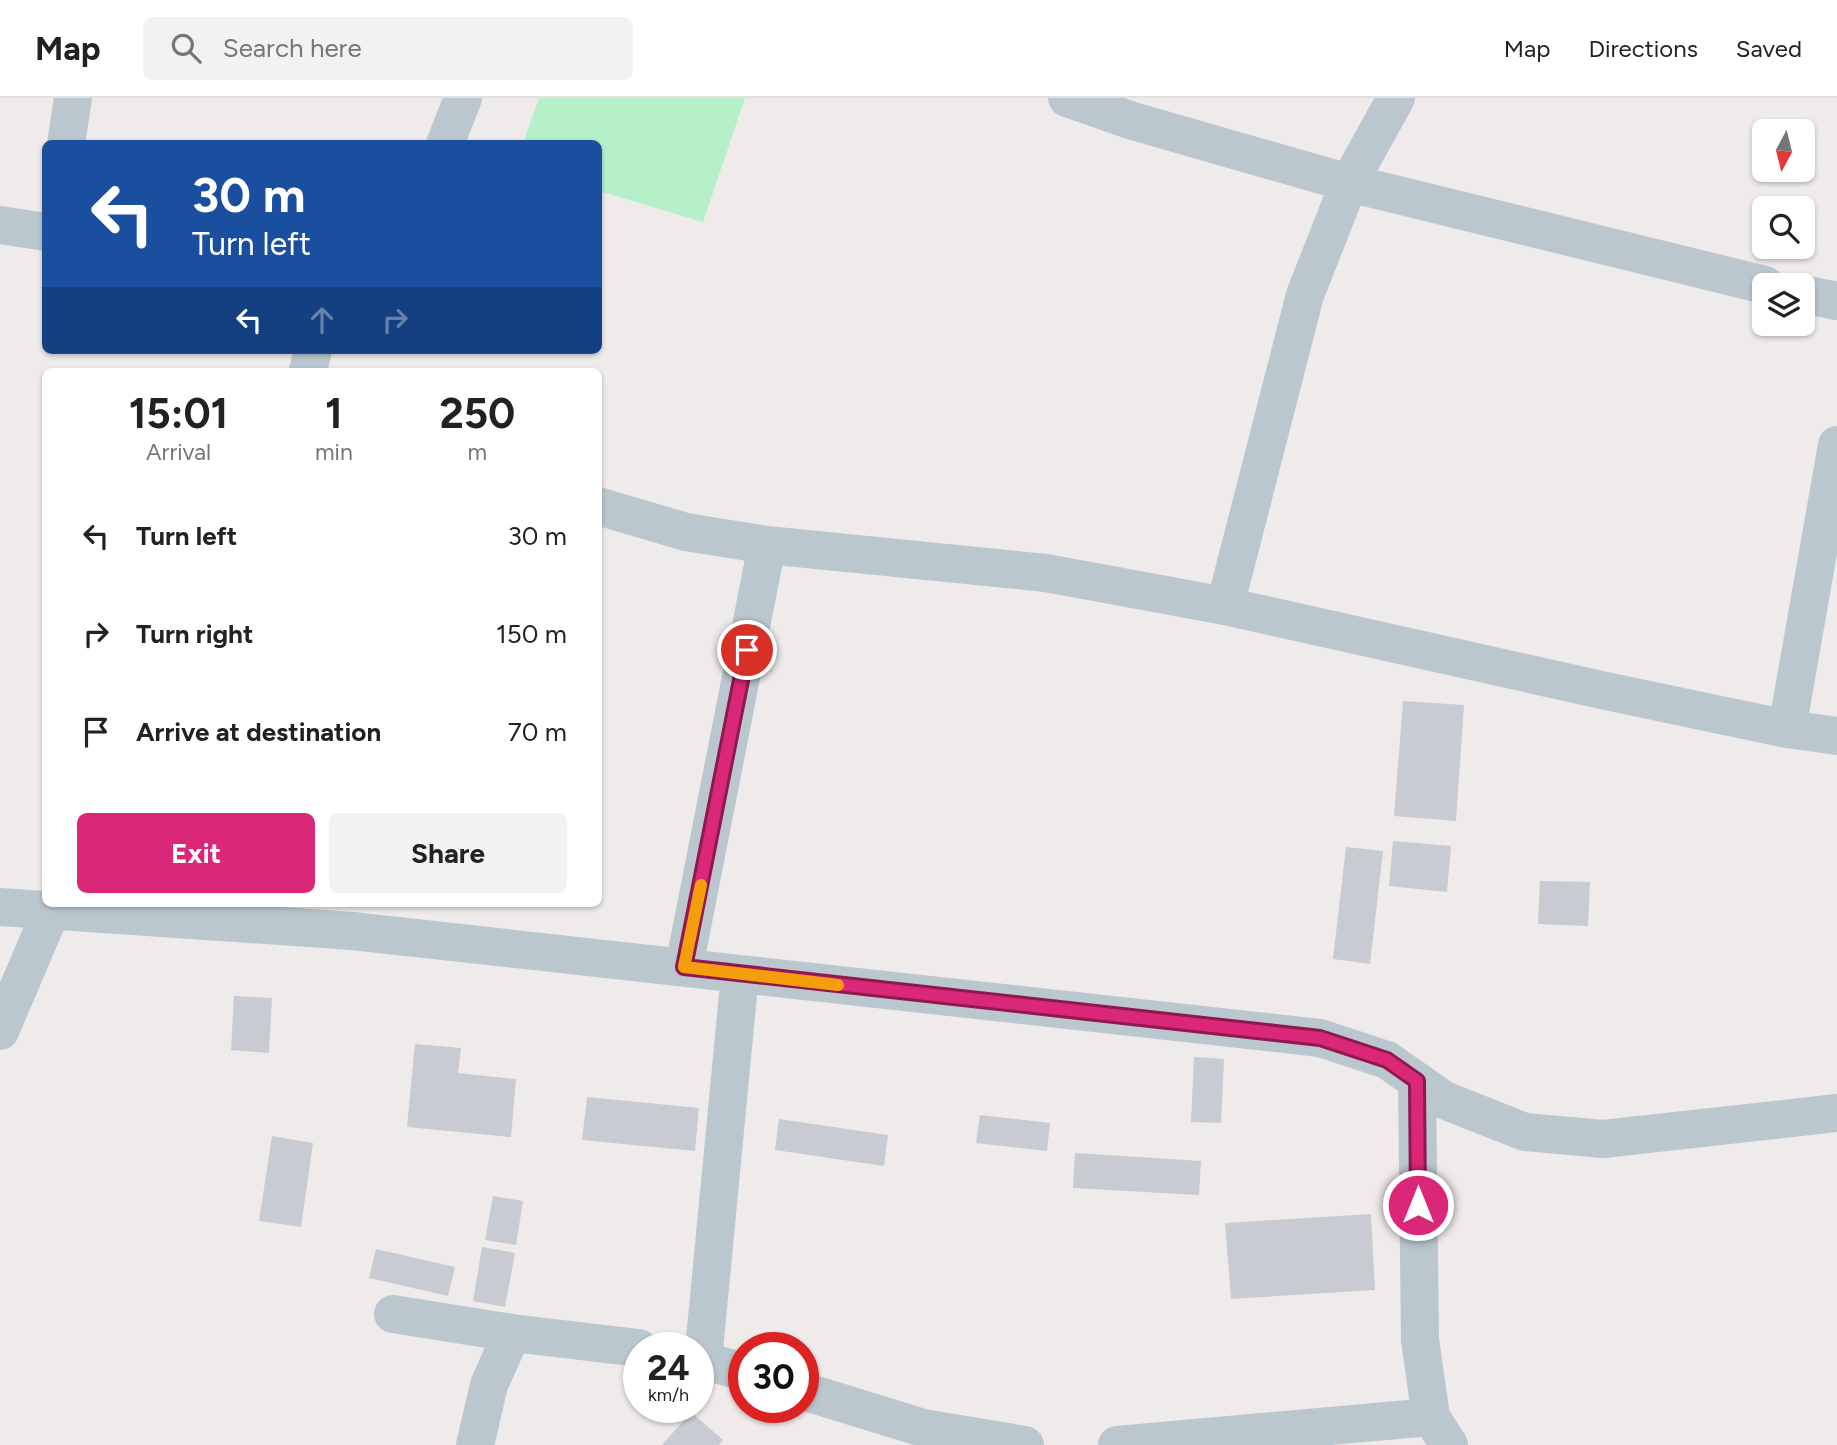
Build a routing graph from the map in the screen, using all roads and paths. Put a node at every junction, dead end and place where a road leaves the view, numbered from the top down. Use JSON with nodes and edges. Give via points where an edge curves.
{"nodes":[{"id":1,"x":73,"y":98,"type":"edge"},
{"id":2,"x":463,"y":98,"type":"edge"},
{"id":3,"x":1067,"y":98,"type":"edge"},
{"id":4,"x":1396,"y":98,"type":"edge"},
{"id":5,"x":67,"y":140,"type":"edge"},
{"id":6,"x":447,"y":140,"type":"edge"},
{"id":7,"x":1349,"y":183,"type":"junction"},
{"id":8,"x":0,"y":225,"type":"edge"},
{"id":9,"x":42,"y":231,"type":"edge"},
{"id":10,"x":1752,"y":282,"type":"edge"},
{"id":11,"x":1815,"y":297,"type":"edge"},
{"id":12,"x":1837,"y":301,"type":"edge"},
{"id":13,"x":1837,"y":445,"type":"edge"},
{"id":14,"x":602,"y":507,"type":"edge"},
{"id":15,"x":768,"y":545,"type":"junction"},
{"id":16,"x":1225,"y":606,"type":"junction"},
{"id":17,"x":1787,"y":729,"type":"junction"},
{"id":18,"x":1837,"y":736,"type":"edge"},
{"id":19,"x":0,"y":907,"type":"edge"},
{"id":20,"x":52,"y":909,"type":"junction"},
{"id":21,"x":204,"y":912,"type":"edge"},
{"id":22,"x":684,"y":967,"type":"junction"},
{"id":23,"x":740,"y":974,"type":"junction"},
{"id":24,"x":0,"y":1031,"type":"edge"},
{"id":25,"x":1417,"y":1081,"type":"junction"},
{"id":26,"x":1837,"y":1113,"type":"edge"},
{"id":27,"x":393,"y":1314,"type":"dead end"},
{"id":28,"x":703,"y":1332,"type":"edge"},
{"id":29,"x":513,"y":1333,"type":"junction"},
{"id":30,"x":623,"y":1346,"type":"edge"},
{"id":31,"x":819,"y":1396,"type":"edge"},
{"id":32,"x":1440,"y":1431,"type":"edge"},
{"id":33,"x":475,"y":1445,"type":"edge"},
{"id":34,"x":1025,"y":1445,"type":"edge"},
{"id":35,"x":1117,"y":1445,"type":"edge"}],
"edges":[{"from":1,"to":5,"type":"street"},
{"from":2,"to":6,"type":"street"},
{"from":3,"to":7,"type":"street"},
{"from":4,"to":7,"type":"street"},
{"from":7,"to":10,"type":"street"},
{"from":7,"to":16,"type":"street","via":[[1305,295]]},
{"from":8,"to":9,"type":"street"},
{"from":11,"to":12,"type":"street"},
{"from":13,"to":17,"type":"street"},
{"from":14,"to":15,"type":"street","via":[[686,532]]},
{"from":15,"to":16,"type":"street","via":[[1046,573]]},
{"from":15,"to":22,"type":"street"},
{"from":16,"to":17,"type":"street"},
{"from":17,"to":18,"type":"street"},
{"from":19,"to":20,"type":"street"},
{"from":20,"to":21,"type":"street"},
{"from":20,"to":24,"type":"street"},
{"from":21,"to":22,"type":"street"},
{"from":22,"to":23,"type":"street"},
{"from":23,"to":25,"type":"street","via":[[1320,1038],[1387,1060]]},
{"from":23,"to":28,"type":"street"},
{"from":25,"to":26,"type":"street","via":[[1444,1100],[1525,1132],[1603,1139]]},
{"from":25,"to":32,"type":"street","via":[[1420,1340]]},
{"from":27,"to":29,"type":"street"},
{"from":29,"to":30,"type":"street"},
{"from":29,"to":33,"type":"street","via":[[489,1385]]},
{"from":31,"to":34,"type":"street","via":[[923,1427]]},
{"from":32,"to":35,"type":"street"}]}
